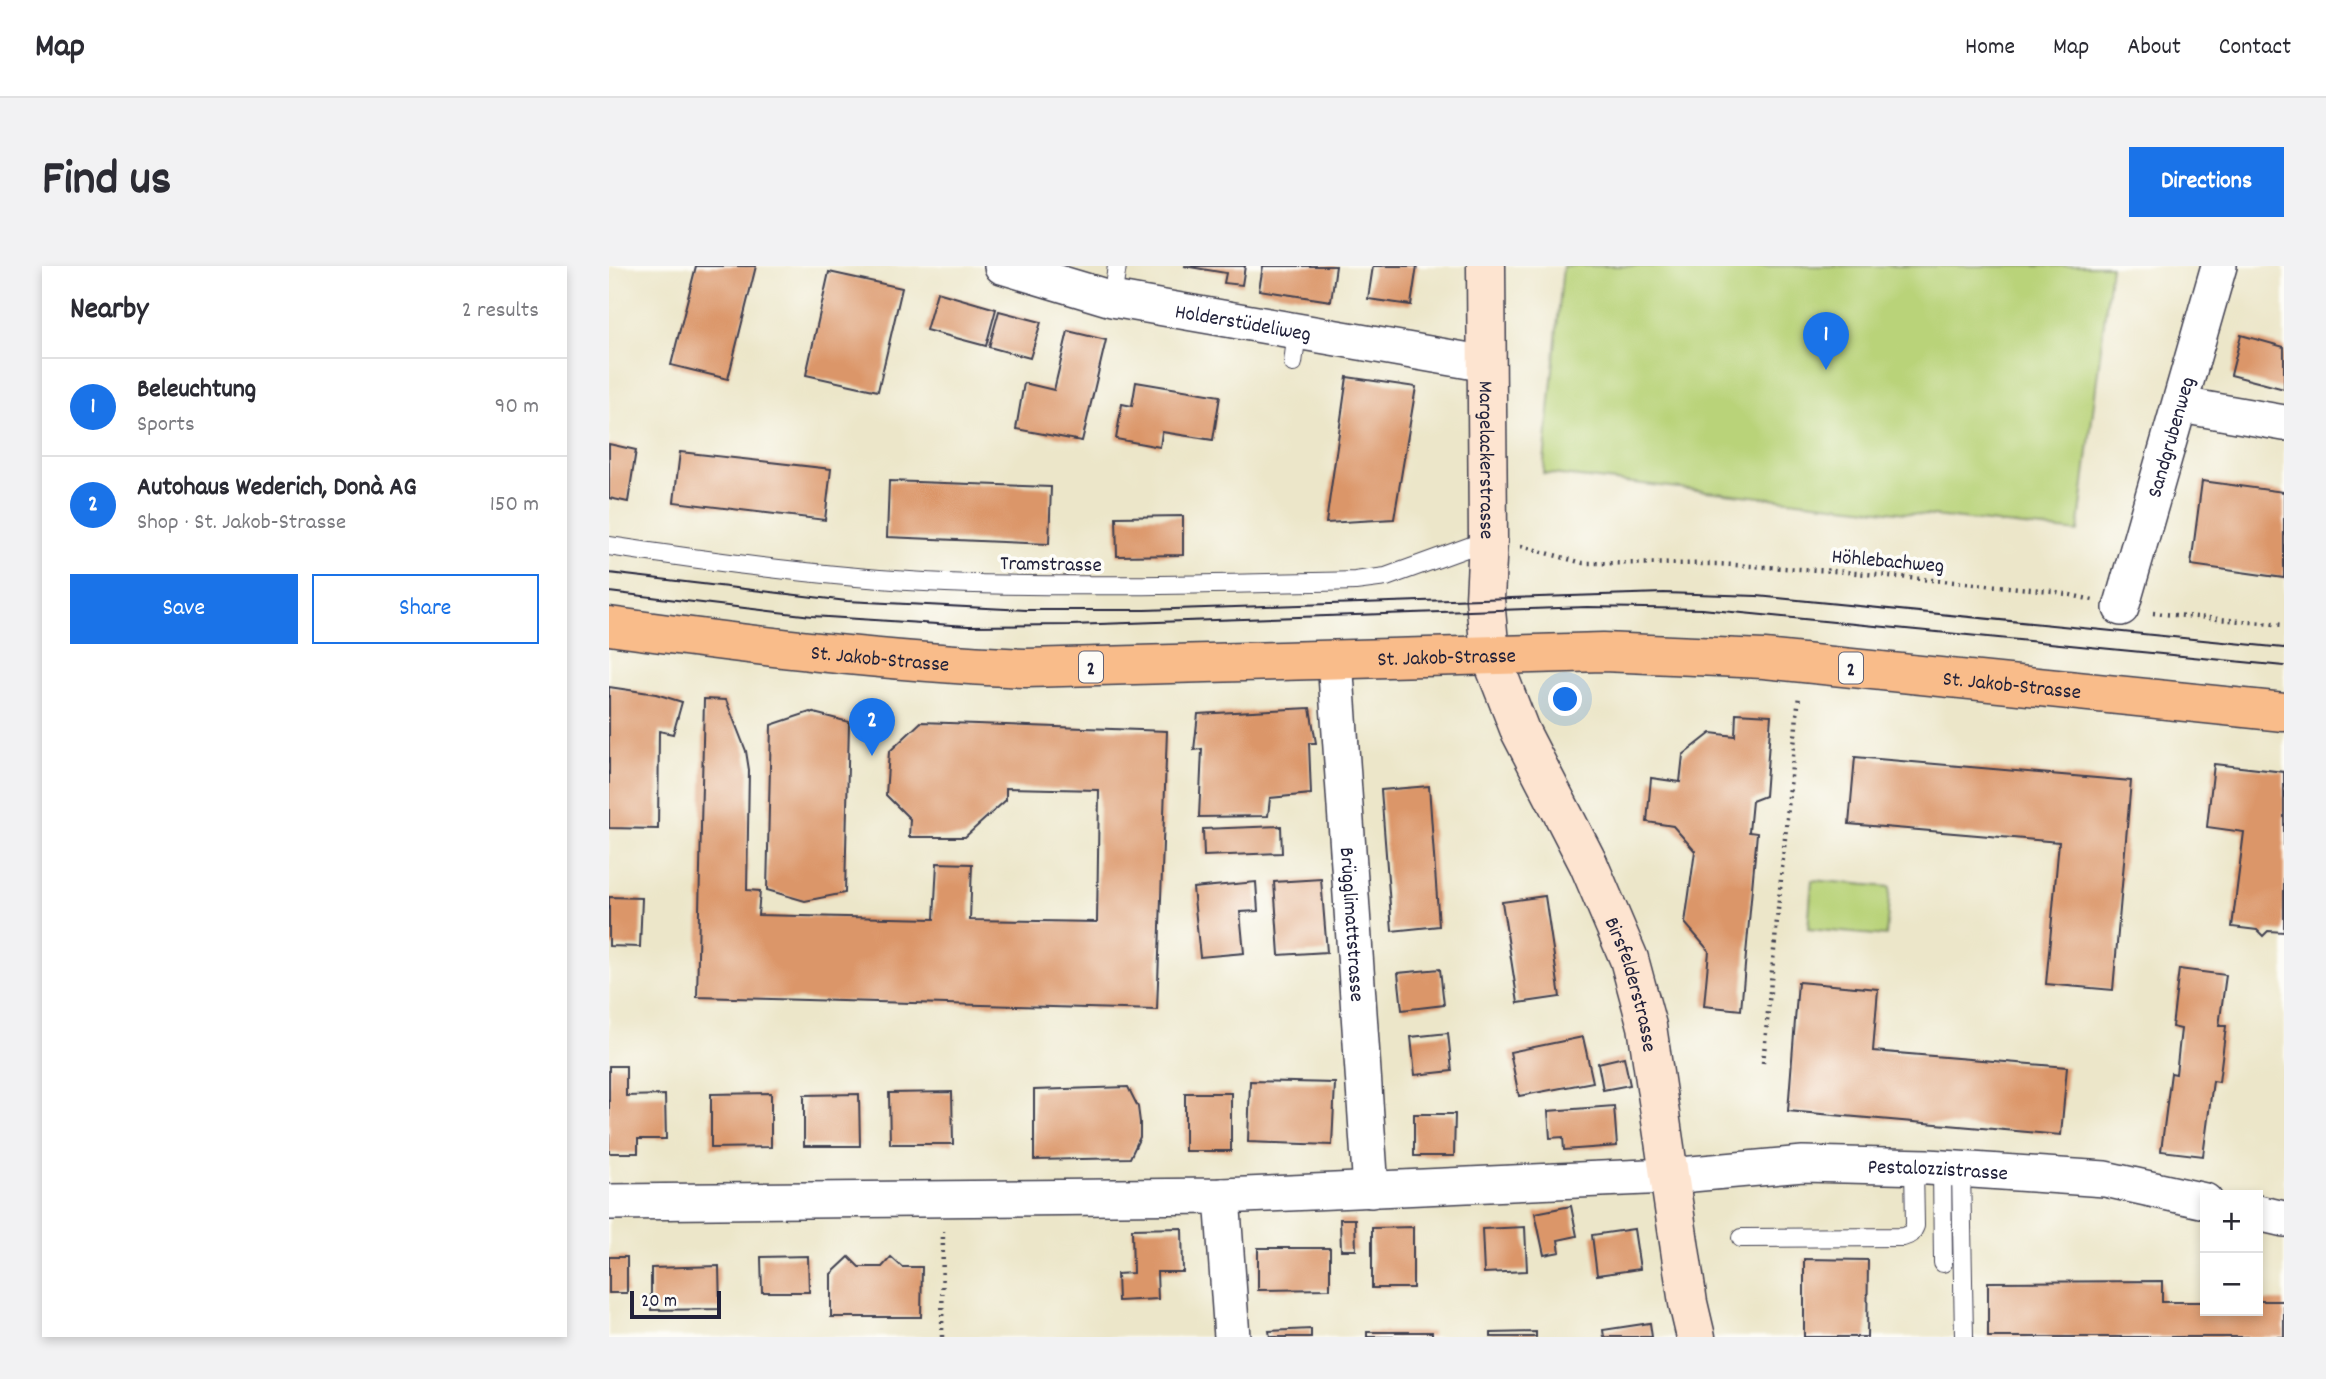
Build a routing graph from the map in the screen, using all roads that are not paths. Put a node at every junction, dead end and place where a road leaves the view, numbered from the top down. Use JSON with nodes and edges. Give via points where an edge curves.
{"nodes":[{"id":1,"x":1002,"y":266,"type":"edge"},
{"id":2,"x":1486,"y":266,"type":"edge"},
{"id":3,"x":2219,"y":266,"type":"edge"},
{"id":4,"x":1115,"y":282,"type":"edge"},
{"id":5,"x":1487,"y":364,"type":"junction"},
{"id":6,"x":2181,"y":405,"type":"junction"},
{"id":7,"x":2284,"y":423,"type":"edge"},
{"id":8,"x":1488,"y":540,"type":"junction"},
{"id":9,"x":609,"y":546,"type":"edge"},
{"id":10,"x":2121,"y":608,"type":"road end"},
{"id":11,"x":609,"y":626,"type":"edge"},
{"id":12,"x":1490,"y":654,"type":"junction"},
{"id":13,"x":1335,"y":659,"type":"junction"},
{"id":14,"x":2284,"y":712,"type":"edge"},
{"id":15,"x":1939,"y":1168,"type":"junction"},
{"id":16,"x":1669,"y":1176,"type":"junction"},
{"id":17,"x":1371,"y":1190,"type":"junction"},
{"id":18,"x":1222,"y":1196,"type":"junction"},
{"id":19,"x":2200,"y":1200,"type":"edge"},
{"id":20,"x":609,"y":1202,"type":"edge"},
{"id":21,"x":2263,"y":1214,"type":"edge"},
{"id":22,"x":2284,"y":1219,"type":"edge"},
{"id":23,"x":1741,"y":1238,"type":"dead end"},
{"id":24,"x":1943,"y":1263,"type":"dead end"},
{"id":25,"x":1233,"y":1337,"type":"edge"},
{"id":26,"x":1696,"y":1337,"type":"edge"},
{"id":27,"x":1964,"y":1337,"type":"edge"}],
"edges":[{"from":1,"to":4,"type":"street","name":"Holderstüdeliweg"},
{"from":2,"to":5,"type":"main road","name":"Margelackerstrasse"},
{"from":3,"to":6,"type":"street","name":"Sandgrubenweg"},
{"from":4,"to":5,"type":"street","name":"Holderstüdeliweg","via":[[1295,347]]},
{"from":5,"to":8,"type":"main road","name":"Margelackerstrasse"},
{"from":6,"to":7,"type":"street"},
{"from":6,"to":10,"type":"street","name":"Sandgrubenweg"},
{"from":8,"to":9,"type":"lane","name":"Tramstrasse","via":[[1386,577],[1355,581],[1119,587],[882,578]]},
{"from":8,"to":12,"type":"main road","name":"Margelackerstrasse","via":[[1485,599]]},
{"from":11,"to":13,"type":"main road","name":"St. Jakob-Strasse","number":"2","via":[[934,664],[1109,667]]},
{"from":12,"to":13,"type":"main road","name":"St. Jakob-Strasse","number":"2"},
{"from":12,"to":14,"type":"main road","name":"St. Jakob-Strasse","number":"2","via":[[1603,652],[1764,659]]},
{"from":12,"to":16,"type":"main road","name":"Birsfelderstrasse","via":[[1520,731],[1588,863],[1629,959],[1647,1026]]},
{"from":13,"to":17,"type":"street","name":"Brügglimattstrasse"},
{"from":15,"to":16,"type":"street","name":"Pestalozzistrasse","via":[[1803,1164]]},
{"from":15,"to":19,"type":"street","name":"Pestalozzistrasse","via":[[2105,1179]]},
{"from":15,"to":23,"type":"lane","via":[[1911,1234],[1903,1237]]},
{"from":15,"to":24,"type":"lane"},
{"from":15,"to":27,"type":"lane"},
{"from":16,"to":17,"type":"street","name":"Pestalozzistrasse"},
{"from":16,"to":26,"type":"main road","name":"Birsfelderstrasse"},
{"from":17,"to":18,"type":"street","name":"Pestalozzistrasse"},
{"from":18,"to":20,"type":"street","name":"Pestalozzistrasse"},
{"from":18,"to":25,"type":"street"},
{"from":21,"to":22,"type":"street"}]}
